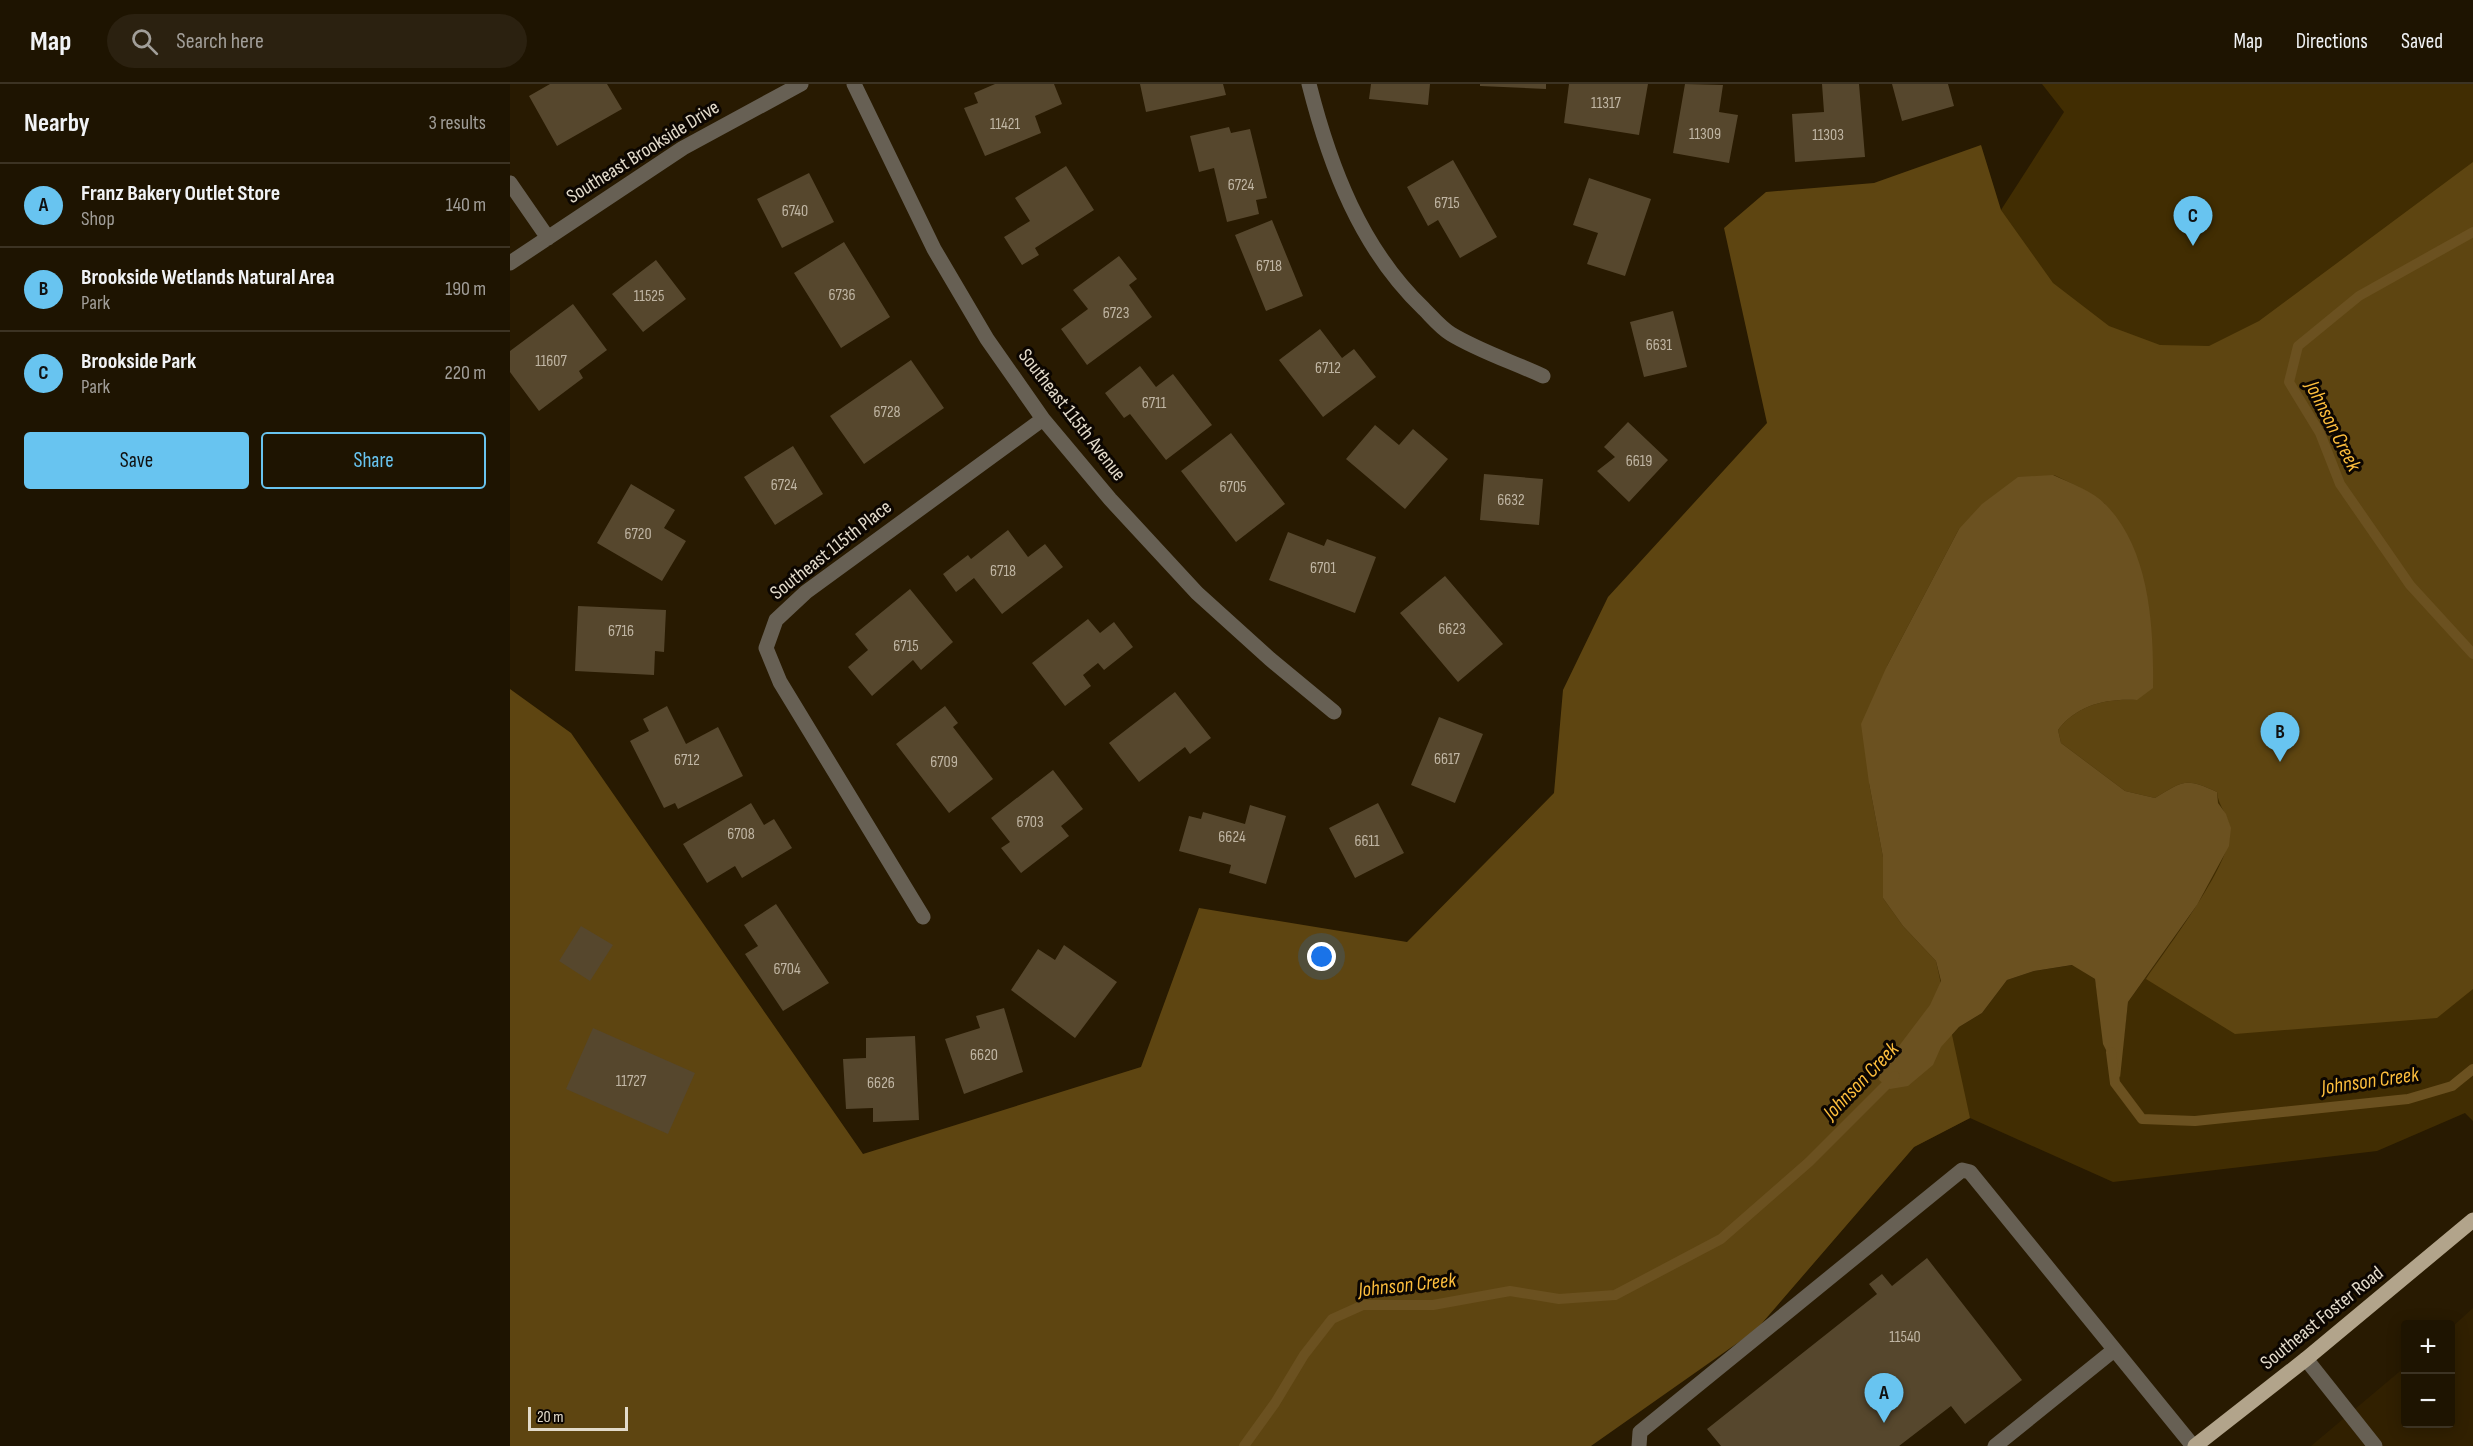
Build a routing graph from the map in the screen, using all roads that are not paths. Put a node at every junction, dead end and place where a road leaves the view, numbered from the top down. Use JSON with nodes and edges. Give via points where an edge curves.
{"nodes":[{"id":1,"x":801,"y":84,"type":"edge"},
{"id":2,"x":854,"y":84,"type":"edge"},
{"id":3,"x":1309,"y":84,"type":"edge"},
{"id":4,"x":510,"y":183,"type":"edge"},
{"id":5,"x":548,"y":238,"type":"junction"},
{"id":6,"x":510,"y":263,"type":"edge"},
{"id":7,"x":1543,"y":376,"type":"dead end"},
{"id":8,"x":1043,"y":418,"type":"junction"},
{"id":9,"x":1334,"y":712,"type":"dead end"},
{"id":10,"x":923,"y":917,"type":"dead end"},
{"id":11,"x":2473,"y":1220,"type":"edge"},
{"id":12,"x":2114,"y":1350,"type":"junction"},
{"id":13,"x":2306,"y":1359,"type":"junction"},
{"id":14,"x":1639,"y":1446,"type":"edge"},
{"id":15,"x":1995,"y":1446,"type":"edge"},
{"id":16,"x":2194,"y":1446,"type":"edge"},
{"id":17,"x":2375,"y":1446,"type":"edge"}],
"edges":[{"from":1,"to":5,"type":"street","name":"Southeast Brookside Drive","via":[[683,148]]},
{"from":2,"to":8,"type":"street","name":"Southeast 115th Avenue","via":[[934,249],[987,339]]},
{"from":3,"to":7,"type":"street","via":[[1345,195],[1378,257],[1412,298],[1450,334]]},
{"from":4,"to":5,"type":"street"},
{"from":5,"to":6,"type":"street","name":"Southeast Brookside Drive"},
{"from":8,"to":9,"type":"street","name":"Southeast 115th Avenue","via":[[1110,499],[1197,592]]},
{"from":8,"to":10,"type":"street","name":"Southeast 115th Place","via":[[806,592],[776,620],[766,648],[780,682]]},
{"from":11,"to":13,"type":"main road","name":"Southeast Foster Road"},
{"from":12,"to":14,"type":"street","via":[[1970,1172],[1962,1170],[1640,1432]]},
{"from":12,"to":15,"type":"street"},
{"from":12,"to":16,"type":"street"},
{"from":13,"to":16,"type":"main road","name":"Southeast Foster Road"},
{"from":13,"to":17,"type":"street"}]}
